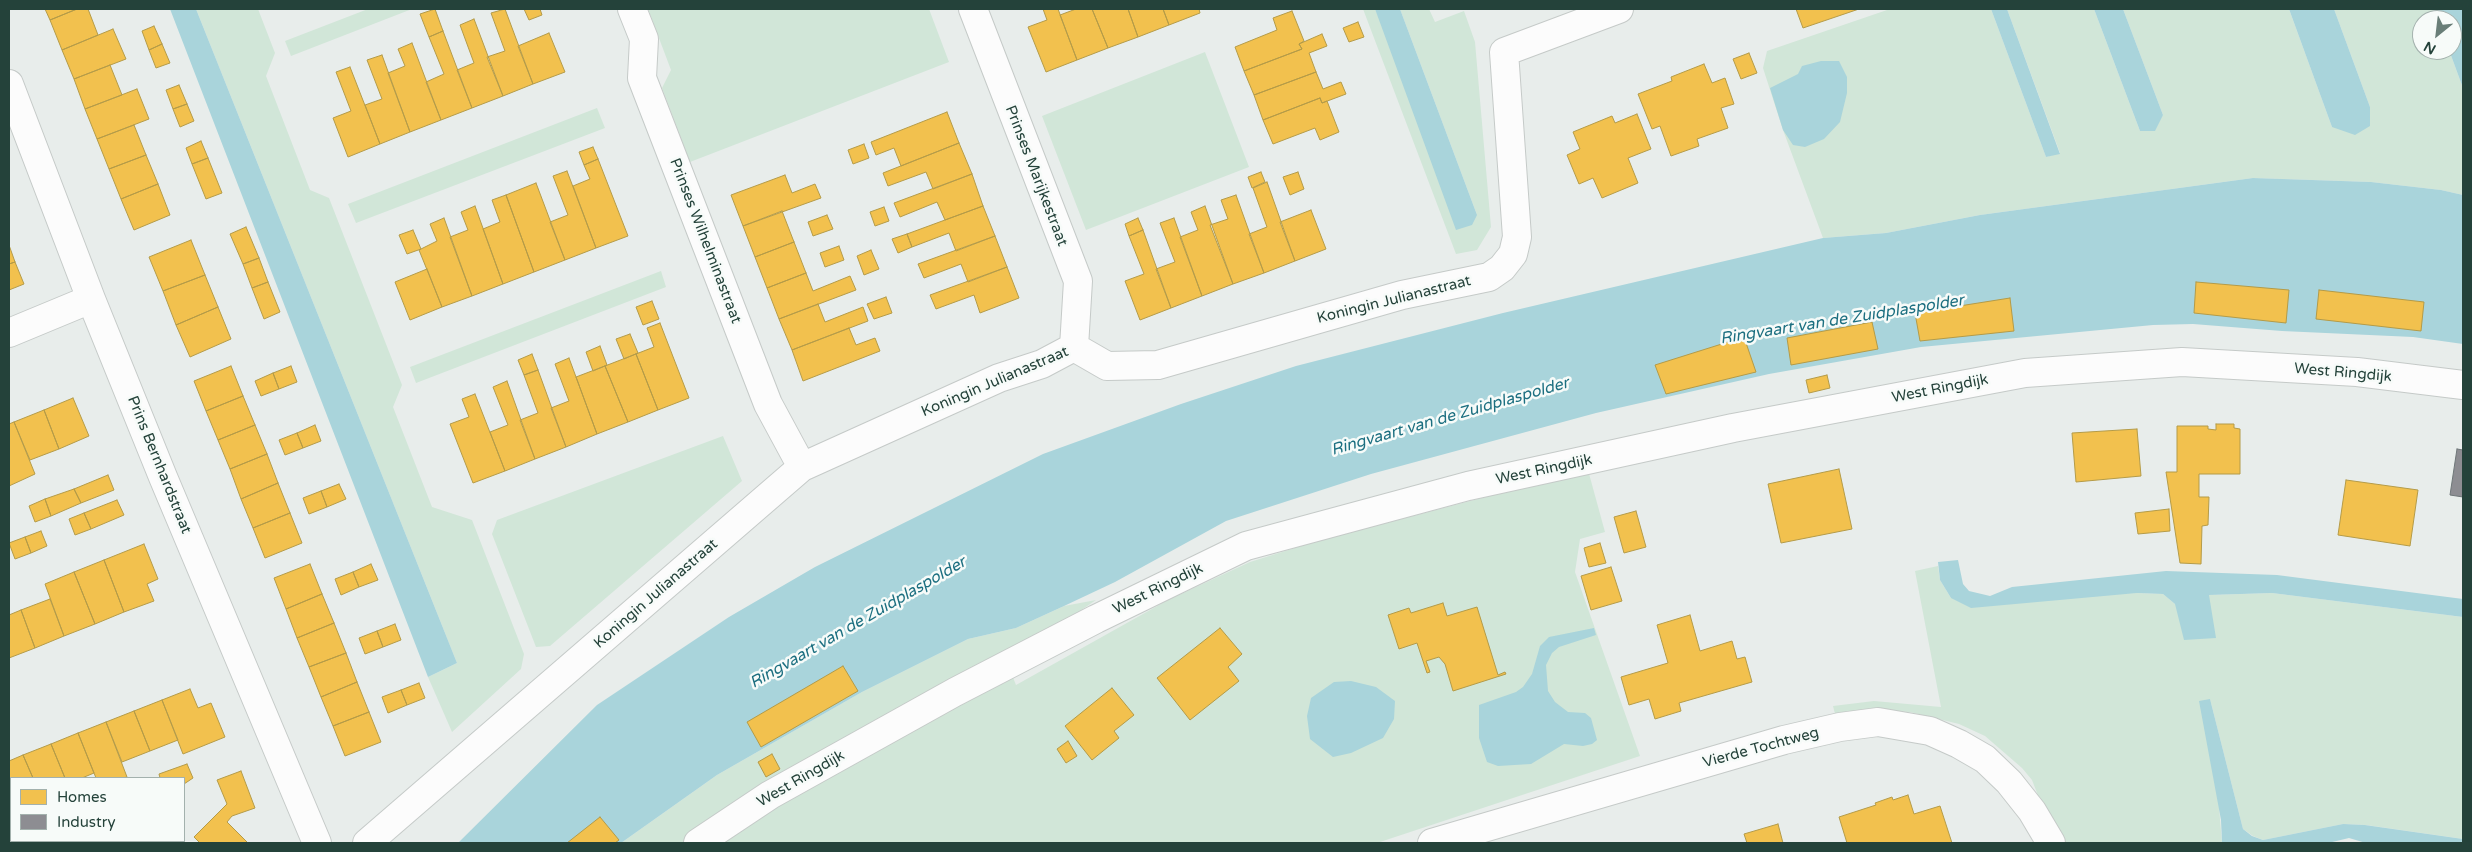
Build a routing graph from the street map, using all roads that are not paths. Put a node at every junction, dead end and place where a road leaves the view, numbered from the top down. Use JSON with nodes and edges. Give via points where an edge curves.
{"nodes":[{"id":1,"x":632,"y":9,"type":"edge"},
{"id":2,"x":973,"y":9,"type":"edge"},
{"id":3,"x":1619,"y":9,"type":"edge"},
{"id":4,"x":9,"y":84,"type":"edge"},
{"id":5,"x":91,"y":299,"type":"junction"},
{"id":6,"x":9,"y":334,"type":"edge"},
{"id":7,"x":1074,"y":348,"type":"junction"},
{"id":8,"x":2463,"y":385,"type":"edge"},
{"id":9,"x":802,"y":467,"type":"junction"},
{"id":10,"x":317,"y":843,"type":"edge"},
{"id":11,"x":367,"y":843,"type":"edge"},
{"id":12,"x":698,"y":843,"type":"edge"},
{"id":13,"x":1432,"y":843,"type":"edge"},
{"id":14,"x":2051,"y":843,"type":"edge"}],
"edges":[{"from":1,"to":9,"type":"street","name":"Prinses Wilhelminastraat","via":[[644,39],[642,78],[768,404]]},
{"from":2,"to":7,"type":"street","name":"Prinses Marijkestraat","via":[[1078,281]]},
{"from":3,"to":7,"type":"street","name":"Koningin Julianastraat","via":[[1504,52],[1517,238],[1512,254],[1502,268],[1489,277],[1402,295],[1158,365],[1106,366]]},
{"from":4,"to":5,"type":"street","name":"Prins Bernhardstraat"},
{"from":5,"to":6,"type":"street"},
{"from":5,"to":10,"type":"street","name":"Prins Bernhardstraat"},
{"from":7,"to":9,"type":"street","name":"Koningin Julianastraat","via":[[1042,364],[999,378]]},
{"from":8,"to":12,"type":"street","name":"West Ringdijk","via":[[2357,372],[2182,362],[2025,373],[1733,428],[1468,486],[1246,546],[955,692],[770,795]]},
{"from":9,"to":11,"type":"street","name":"Koningin Julianastraat"},
{"from":13,"to":14,"type":"street","name":"Vierde Tochtweg","via":[[1784,740],[1878,722],[1930,731],[1984,759],[2010,782]]}]}
